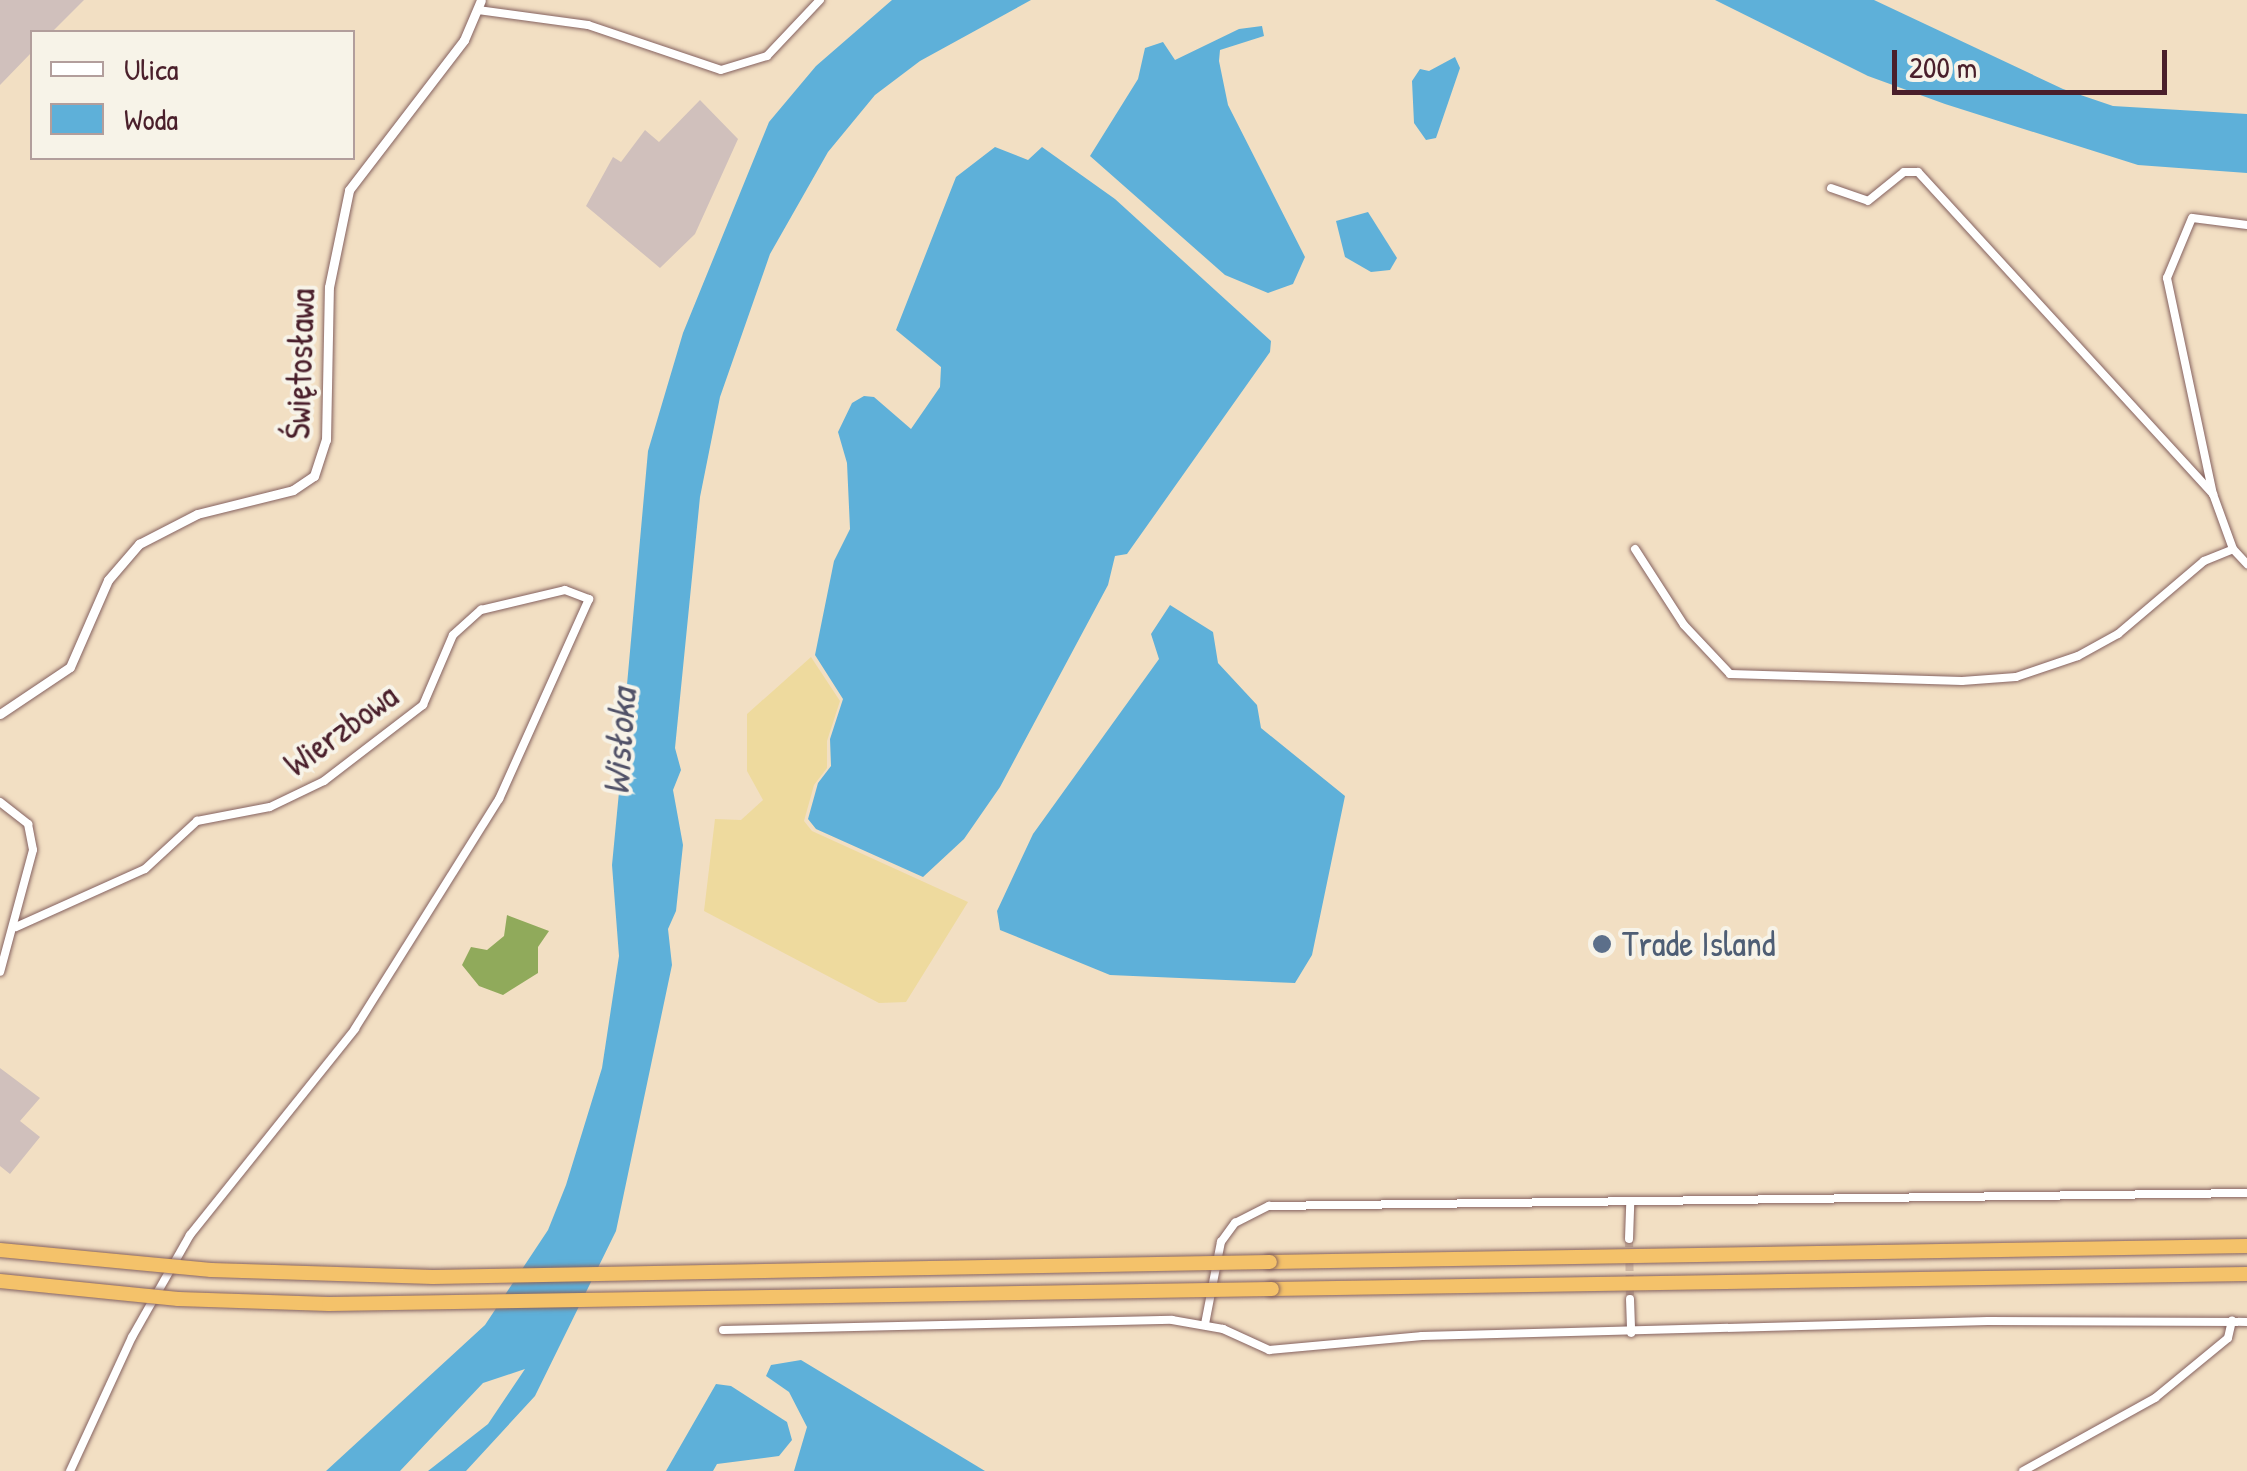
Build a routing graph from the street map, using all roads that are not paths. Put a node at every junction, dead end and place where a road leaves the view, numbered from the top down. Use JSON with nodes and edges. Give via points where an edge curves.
{"nodes":[{"id":1,"x":820,"y":0,"type":"edge"},
{"id":2,"x":480,"y":5,"type":"edge"},
{"id":3,"x":1830,"y":188,"type":"dead end"},
{"id":4,"x":2247,"y":226,"type":"edge"},
{"id":5,"x":2213,"y":494,"type":"junction"},
{"id":6,"x":1635,"y":549,"type":"dead end"},
{"id":7,"x":2233,"y":549,"type":"junction"},
{"id":8,"x":2247,"y":564,"type":"edge"},
{"id":9,"x":0,"y":714,"type":"edge"},
{"id":10,"x":0,"y":802,"type":"edge"},
{"id":11,"x":16,"y":927,"type":"junction"},
{"id":12,"x":0,"y":972,"type":"edge"},
{"id":13,"x":2247,"y":1193,"type":"edge"},
{"id":14,"x":1630,"y":1204,"type":"junction"},
{"id":15,"x":1629,"y":1240,"type":"tunnel mouth"},
{"id":16,"x":2247,"y":1246,"type":"edge"},
{"id":17,"x":0,"y":1250,"type":"edge"},
{"id":18,"x":2247,"y":1274,"type":"edge"},
{"id":19,"x":0,"y":1280,"type":"edge"},
{"id":20,"x":1630,"y":1299,"type":"tunnel mouth"},
{"id":21,"x":2232,"y":1320,"type":"junction"},
{"id":22,"x":2247,"y":1322,"type":"edge"},
{"id":23,"x":1205,"y":1324,"type":"junction"},
{"id":24,"x":723,"y":1330,"type":"dead end"},
{"id":25,"x":1631,"y":1333,"type":"junction"},
{"id":26,"x":70,"y":1471,"type":"edge"},
{"id":27,"x":2023,"y":1471,"type":"edge"}],
"edges":[{"from":1,"to":2,"type":"street","via":[[767,56],[721,70],[588,25]]},
{"from":2,"to":9,"type":"street","name":"Świętosława","via":[[464,40],[348,190],[329,287],[326,440],[314,476],[293,490],[197,514],[139,544],[108,580],[70,666]]},
{"from":3,"to":5,"type":"street","via":[[1868,201],[1904,172],[1918,172]]},
{"from":4,"to":5,"type":"street","via":[[2192,218],[2167,278]]},
{"from":5,"to":7,"type":"street"},
{"from":6,"to":7,"type":"street","via":[[1684,625],[1730,674],[1962,681],[2016,677],[2078,656],[2118,634],[2196,566]]},
{"from":7,"to":8,"type":"street"},
{"from":10,"to":11,"type":"street","via":[[28,824],[32,836]]},
{"from":11,"to":12,"type":"street"},
{"from":11,"to":26,"type":"street","name":"Wierzbowa","via":[[128,879],[197,820],[270,807],[324,781],[423,705],[469,617],[565,590],[589,599],[499,799],[355,1029],[196,1226],[132,1337]]},
{"from":13,"to":14,"type":"street"},
{"from":14,"to":15,"type":"street"},
{"from":14,"to":23,"type":"street","via":[[1269,1206],[1235,1223],[1221,1242]]},
{"from":16,"to":17,"type":"highway","bridge":true,"via":[[433,1278],[211,1270]]},
{"from":18,"to":19,"type":"highway","bridge":true,"via":[[346,1304],[178,1299]]},
{"from":20,"to":25,"type":"street"},
{"from":21,"to":22,"type":"street"},
{"from":21,"to":25,"type":"street"},
{"from":21,"to":27,"type":"street","via":[[2228,1338],[2155,1398]]},
{"from":23,"to":24,"type":"street"},
{"from":23,"to":25,"type":"street","via":[[1269,1350],[1422,1336]]}]}
